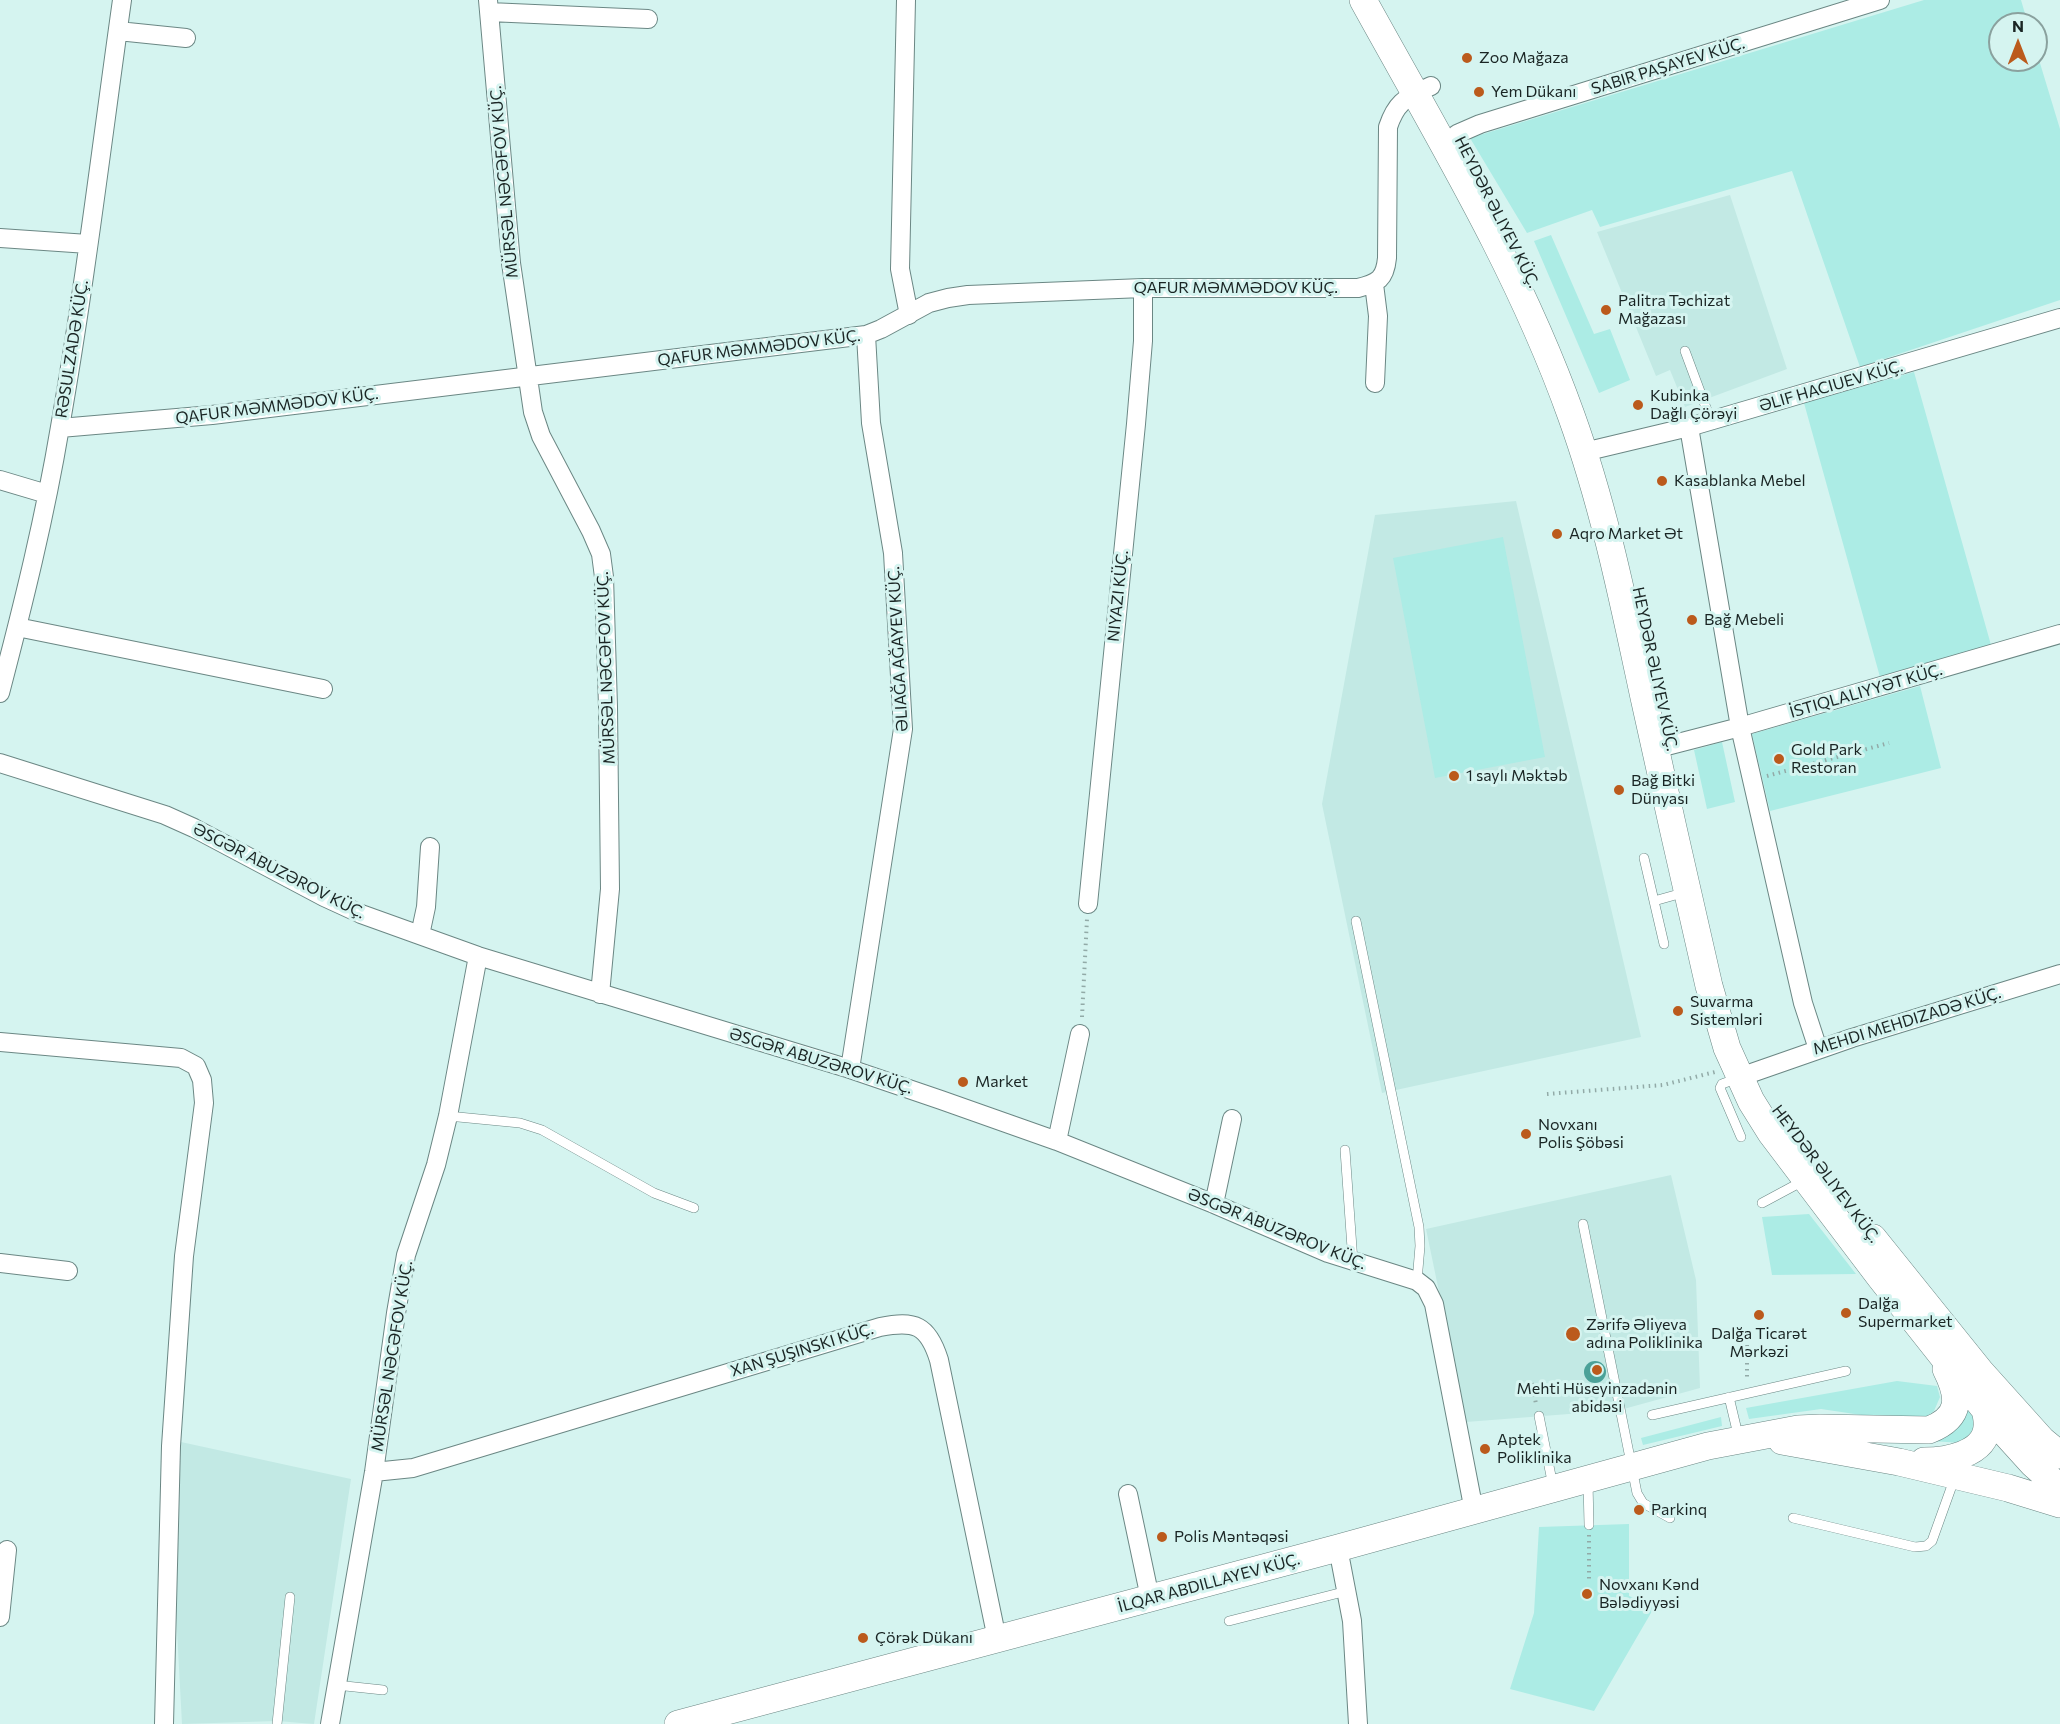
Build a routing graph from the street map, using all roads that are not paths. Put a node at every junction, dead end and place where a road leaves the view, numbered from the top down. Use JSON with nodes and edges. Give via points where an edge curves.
{"nodes":[{"id":1,"x":122,"y":0,"type":"edge"},
{"id":2,"x":906,"y":0,"type":"edge"},
{"id":3,"x":1364,"y":0,"type":"edge"},
{"id":4,"x":1383,"y":0,"type":"edge"},
{"id":5,"x":1880,"y":0,"type":"edge"},
{"id":6,"x":489,"y":6,"type":"edge"},
{"id":7,"x":648,"y":19,"type":"dead end"},
{"id":8,"x":118,"y":31,"type":"junction"},
{"id":9,"x":186,"y":38,"type":"dead end"},
{"id":10,"x":1423,"y":90,"type":"junction"},
{"id":11,"x":1457,"y":134,"type":"junction"},
{"id":12,"x":0,"y":238,"type":"edge"},
{"id":13,"x":88,"y":244,"type":"junction"},
{"id":14,"x":1374,"y":284,"type":"junction"},
{"id":15,"x":1143,"y":288,"type":"junction"},
{"id":16,"x":909,"y":315,"type":"junction"},
{"id":17,"x":2060,"y":318,"type":"edge"},
{"id":18,"x":866,"y":335,"type":"junction"},
{"id":19,"x":1685,"y":351,"type":"dead end"},
{"id":20,"x":527,"y":376,"type":"junction"},
{"id":21,"x":1375,"y":383,"type":"dead end"},
{"id":22,"x":1711,"y":421,"type":"junction"},
{"id":23,"x":1689,"y":427,"type":"junction"},
{"id":24,"x":60,"y":428,"type":"junction"},
{"id":25,"x":1592,"y":450,"type":"junction"},
{"id":26,"x":0,"y":480,"type":"edge"},
{"id":27,"x":47,"y":494,"type":"junction"},
{"id":28,"x":17,"y":627,"type":"junction"},
{"id":29,"x":2060,"y":634,"type":"edge"},
{"id":30,"x":324,"y":689,"type":"dead end"},
{"id":31,"x":0,"y":693,"type":"edge"},
{"id":32,"x":1740,"y":728,"type":"junction"},
{"id":33,"x":1663,"y":747,"type":"junction"},
{"id":34,"x":0,"y":763,"type":"edge"},
{"id":35,"x":430,"y":847,"type":"dead end"},
{"id":36,"x":1644,"y":858,"type":"dead end"},
{"id":37,"x":1687,"y":892,"type":"junction"},
{"id":38,"x":1654,"y":901,"type":"junction"},
{"id":39,"x":1088,"y":904,"type":"road end"},
{"id":40,"x":1356,"y":921,"type":"dead end"},
{"id":41,"x":420,"y":935,"type":"junction"},
{"id":42,"x":1664,"y":944,"type":"dead end"},
{"id":43,"x":478,"y":956,"type":"junction"},
{"id":44,"x":2060,"y":974,"type":"edge"},
{"id":45,"x":600,"y":994,"type":"junction"},
{"id":46,"x":1080,"y":1034,"type":"road end"},
{"id":47,"x":0,"y":1042,"type":"edge"},
{"id":48,"x":1818,"y":1049,"type":"junction"},
{"id":49,"x":850,"y":1069,"type":"junction"},
{"id":50,"x":1744,"y":1072,"type":"junction"},
{"id":51,"x":448,"y":1116,"type":"junction"},
{"id":52,"x":1232,"y":1119,"type":"dead end"},
{"id":53,"x":1741,"y":1137,"type":"dead end"},
{"id":54,"x":1057,"y":1141,"type":"junction"},
{"id":55,"x":1344,"y":1150,"type":"dead end"},
{"id":56,"x":1805,"y":1180,"type":"junction"},
{"id":57,"x":1762,"y":1203,"type":"dead end"},
{"id":58,"x":1214,"y":1204,"type":"junction"},
{"id":59,"x":694,"y":1208,"type":"dead end"},
{"id":60,"x":1583,"y":1224,"type":"dead end"},
{"id":61,"x":1353,"y":1262,"type":"junction"},
{"id":62,"x":0,"y":1263,"type":"edge"},
{"id":63,"x":68,"y":1271,"type":"dead end"},
{"id":64,"x":1417,"y":1281,"type":"junction"},
{"id":65,"x":1935,"y":1347,"type":"junction"},
{"id":66,"x":1846,"y":1371,"type":"dead end"},
{"id":67,"x":1980,"y":1371,"type":"junction"},
{"id":68,"x":1729,"y":1397,"type":"junction"},
{"id":69,"x":1985,"y":1407,"type":"junction"},
{"id":70,"x":1652,"y":1414,"type":"dead end"},
{"id":71,"x":1539,"y":1416,"type":"road end"},
{"id":72,"x":1739,"y":1440,"type":"junction"},
{"id":73,"x":2060,"y":1455,"type":"edge"},
{"id":74,"x":1957,"y":1466,"type":"junction"},
{"id":75,"x":1632,"y":1467,"type":"junction"},
{"id":76,"x":374,"y":1472,"type":"junction"},
{"id":77,"x":1588,"y":1479,"type":"junction"},
{"id":78,"x":1553,"y":1489,"type":"junction"},
{"id":79,"x":2059,"y":1491,"type":"edge"},
{"id":80,"x":1128,"y":1494,"type":"dead end"},
{"id":81,"x":1474,"y":1511,"type":"junction"},
{"id":82,"x":1670,"y":1518,"type":"dead end"},
{"id":83,"x":1793,"y":1518,"type":"dead end"},
{"id":84,"x":1589,"y":1525,"type":"road end"},
{"id":85,"x":1338,"y":1548,"type":"junction"},
{"id":86,"x":8,"y":1550,"type":"dead end"},
{"id":87,"x":1347,"y":1591,"type":"junction"},
{"id":88,"x":290,"y":1597,"type":"dead end"},
{"id":89,"x":1150,"y":1598,"type":"junction"},
{"id":90,"x":0,"y":1617,"type":"edge"},
{"id":91,"x":1228,"y":1621,"type":"dead end"},
{"id":92,"x":997,"y":1640,"type":"junction"},
{"id":93,"x":336,"y":1684,"type":"junction"},
{"id":94,"x":383,"y":1690,"type":"dead end"},
{"id":95,"x":164,"y":1724,"type":"edge"},
{"id":96,"x":277,"y":1724,"type":"edge"},
{"id":97,"x":330,"y":1724,"type":"edge"},
{"id":98,"x":678,"y":1724,"type":"edge"},
{"id":99,"x":1358,"y":1724,"type":"edge"}],
"edges":[{"from":1,"to":8,"type":"street","name":"RƏSULZADƏ KÜÇ."},
{"from":2,"to":16,"type":"street","via":[[900,269]]},
{"from":3,"to":10,"type":"main road","name":"HEYDƏR ƏLIYEV KÜÇ."},
{"from":4,"to":10,"type":"main road","name":"HEYDƏR ƏLIYEV KÜÇ."},
{"from":5,"to":11,"type":"street","name":"SABIR PAŞAYEV KÜÇ."},
{"from":6,"to":7,"type":"street"},
{"from":6,"to":20,"type":"street","name":"MÜRSƏL NƏCƏFOV KÜÇ.","via":[[511,264]]},
{"from":8,"to":9,"type":"street"},
{"from":8,"to":13,"type":"street","name":"RƏSULZADƏ KÜÇ."},
{"from":10,"to":11,"type":"main road","name":"HEYDƏR ƏLIYEV KÜÇ."},
{"from":10,"to":14,"type":"street","via":[[1400,103],[1389,127],[1386,269]]},
{"from":10,"to":25,"type":"main road","name":"HEYDƏR ƏLIYEV KÜÇ."},
{"from":11,"to":25,"type":"main road","name":"HEYDƏR ƏLIYEV KÜÇ.","via":[[1547,310],[1588,408]]},
{"from":12,"to":13,"type":"street"},
{"from":13,"to":24,"type":"street","name":"RƏSULZADƏ KÜÇ."},
{"from":14,"to":15,"type":"street","name":"QAFUR MƏMMƏDOV KÜÇ.","via":[[1358,288]]},
{"from":14,"to":21,"type":"street","via":[[1378,316]]},
{"from":15,"to":16,"type":"street","name":"QAFUR MƏMMƏDOV KÜÇ.","via":[[968,295],[929,303]]},
{"from":15,"to":39,"type":"street","name":"NIYAZI KÜÇ.","via":[[1143,341]]},
{"from":16,"to":18,"type":"street","name":"QAFUR MƏMMƏDOV KÜÇ."},
{"from":17,"to":22,"type":"street"},
{"from":18,"to":20,"type":"street","name":"QAFUR MƏMMƏDOV KÜÇ."},
{"from":18,"to":49,"type":"street","name":"ƏLIAĞA AĞAYEV KÜÇ.","via":[[871,423],[893,553],[903,729]]},
{"from":19,"to":22,"type":"lane"},
{"from":20,"to":24,"type":"street","name":"QAFUR MƏMMƏDOV KÜÇ.","via":[[212,415]]},
{"from":20,"to":45,"type":"street","name":"MÜRSƏL NƏCƏFOV KÜÇ.","via":[[541,436],[591,531],[601,554],[604,577],[610,890]]},
{"from":22,"to":23,"type":"street"},
{"from":23,"to":25,"type":"street"},
{"from":23,"to":32,"type":"street"},
{"from":24,"to":27,"type":"street","name":"RƏSULZADƏ KÜÇ."},
{"from":25,"to":33,"type":"main road","name":"HEYDƏR ƏLIYEV KÜÇ.","via":[[1614,559]]},
{"from":26,"to":27,"type":"street"},
{"from":27,"to":28,"type":"street","name":"RƏSULZADƏ KÜÇ."},
{"from":28,"to":30,"type":"street"},
{"from":28,"to":31,"type":"street","name":"RƏSULZADƏ KÜÇ."},
{"from":29,"to":32,"type":"street","name":"İSTIQLALIYYƏT KÜÇ."},
{"from":32,"to":33,"type":"street","name":"İSTIQLALIYYƏT KÜÇ."},
{"from":32,"to":48,"type":"street","via":[[1803,1004]]},
{"from":33,"to":37,"type":"main road","name":"HEYDƏR ƏLIYEV KÜÇ."},
{"from":33,"to":50,"type":"main road","name":"HEYDƏR ƏLIYEV KÜÇ.","via":[[1743,1043]]},
{"from":34,"to":41,"type":"street","name":"ƏSGƏR ABUZƏROV KÜÇ.","via":[[165,815],[324,897]]},
{"from":35,"to":41,"type":"street"},
{"from":36,"to":38,"type":"lane"},
{"from":37,"to":38,"type":"lane"},
{"from":37,"to":50,"type":"main road","name":"HEYDƏR ƏLIYEV KÜÇ.","via":[[1718,1020]]},
{"from":38,"to":42,"type":"lane"},
{"from":40,"to":64,"type":"lane","via":[[1419,1227]]},
{"from":41,"to":43,"type":"street","name":"ƏSGƏR ABUZƏROV KÜÇ."},
{"from":43,"to":45,"type":"street","name":"ƏSGƏR ABUZƏROV KÜÇ."},
{"from":43,"to":51,"type":"street","name":"MÜRSƏL NƏCƏFOV KÜÇ."},
{"from":44,"to":48,"type":"street","name":"MEHDI MEHDIZADƏ KÜÇ."},
{"from":45,"to":49,"type":"street","name":"ƏSGƏR ABUZƏROV KÜÇ."},
{"from":46,"to":54,"type":"street"},
{"from":47,"to":95,"type":"street","via":[[181,1058],[196,1066],[202,1080],[204,1103],[184,1256],[171,1446]]},
{"from":48,"to":50,"type":"street","name":"MEHDI MEHDIZADƏ KÜÇ."},
{"from":49,"to":54,"type":"street","name":"ƏSGƏR ABUZƏROV KÜÇ."},
{"from":50,"to":53,"type":"lane","via":[[1720,1088]]},
{"from":50,"to":56,"type":"main road","name":"HEYDƏR ƏLIYEV KÜÇ.","via":[[1761,1119]]},
{"from":50,"to":67,"type":"main road","name":"HEYDƏR ƏLIYEV KÜÇ."},
{"from":51,"to":59,"type":"lane","via":[[542,1130],[654,1193]]},
{"from":51,"to":76,"type":"street","name":"MÜRSƏL NƏCƏFOV KÜÇ.","via":[[406,1255]]},
{"from":52,"to":58,"type":"street"},
{"from":54,"to":58,"type":"street","name":"ƏSGƏR ABUZƏROV KÜÇ."},
{"from":55,"to":61,"type":"lane"},
{"from":56,"to":57,"type":"lane"},
{"from":56,"to":65,"type":"main road","name":"HEYDƏR ƏLIYEV KÜÇ."},
{"from":58,"to":61,"type":"street","name":"ƏSGƏR ABUZƏROV KÜÇ."},
{"from":60,"to":75,"type":"lane"},
{"from":61,"to":64,"type":"street","name":"ƏSGƏR ABUZƏROV KÜÇ."},
{"from":62,"to":63,"type":"street"},
{"from":64,"to":81,"type":"street","via":[[1426,1288],[1434,1304]]},
{"from":65,"to":69,"type":"main road"},
{"from":65,"to":72,"type":"main road","via":[[1955,1389],[1956,1400],[1950,1418],[1940,1425],[1913,1431],[1798,1429]]},
{"from":66,"to":68,"type":"lane"},
{"from":67,"to":69,"type":"main road"},
{"from":67,"to":73,"type":"main road","name":"HEYDƏR ƏLIYEV KÜÇ."},
{"from":68,"to":70,"type":"lane"},
{"from":68,"to":72,"type":"lane"},
{"from":69,"to":74,"type":"main road","via":[[1986,1433]]},
{"from":69,"to":79,"type":"main road"},
{"from":71,"to":78,"type":"lane"},
{"from":72,"to":74,"type":"main road","via":[[1788,1442],[1899,1461],[1934,1461]]},
{"from":72,"to":74,"type":"main road","via":[[1785,1435],[1839,1436],[1895,1444]]},
{"from":72,"to":75,"type":"main road","name":"İLQAR ABDILLAYEV KÜÇ."},
{"from":74,"to":79,"type":"main road"},
{"from":74,"to":83,"type":"lane","via":[[1932,1541],[1926,1546],[1915,1547]]},
{"from":75,"to":77,"type":"main road","name":"İLQAR ABDILLAYEV KÜÇ."},
{"from":75,"to":82,"type":"lane","via":[[1643,1503]]},
{"from":76,"to":92,"type":"street","name":"XAN ŞUŞINSKI KÜÇ.","via":[[413,1468],[880,1327],[915,1325],[925,1332],[939,1360]]},
{"from":76,"to":93,"type":"street","name":"MÜRSƏL NƏCƏFOV KÜÇ."},
{"from":77,"to":78,"type":"main road","name":"İLQAR ABDILLAYEV KÜÇ."},
{"from":77,"to":84,"type":"lane"},
{"from":78,"to":81,"type":"main road","name":"İLQAR ABDILLAYEV KÜÇ."},
{"from":80,"to":89,"type":"street"},
{"from":81,"to":85,"type":"main road","name":"İLQAR ABDILLAYEV KÜÇ."},
{"from":85,"to":87,"type":"street"},
{"from":85,"to":89,"type":"main road","name":"İLQAR ABDILLAYEV KÜÇ."},
{"from":86,"to":90,"type":"street"},
{"from":87,"to":91,"type":"lane"},
{"from":87,"to":99,"type":"street"},
{"from":88,"to":96,"type":"lane"},
{"from":89,"to":92,"type":"main road","name":"İLQAR ABDILLAYEV KÜÇ."},
{"from":92,"to":98,"type":"main road","name":"İLQAR ABDILLAYEV KÜÇ."},
{"from":93,"to":94,"type":"lane"},
{"from":93,"to":97,"type":"street","name":"MÜRSƏL NƏCƏFOV KÜÇ."}]}
